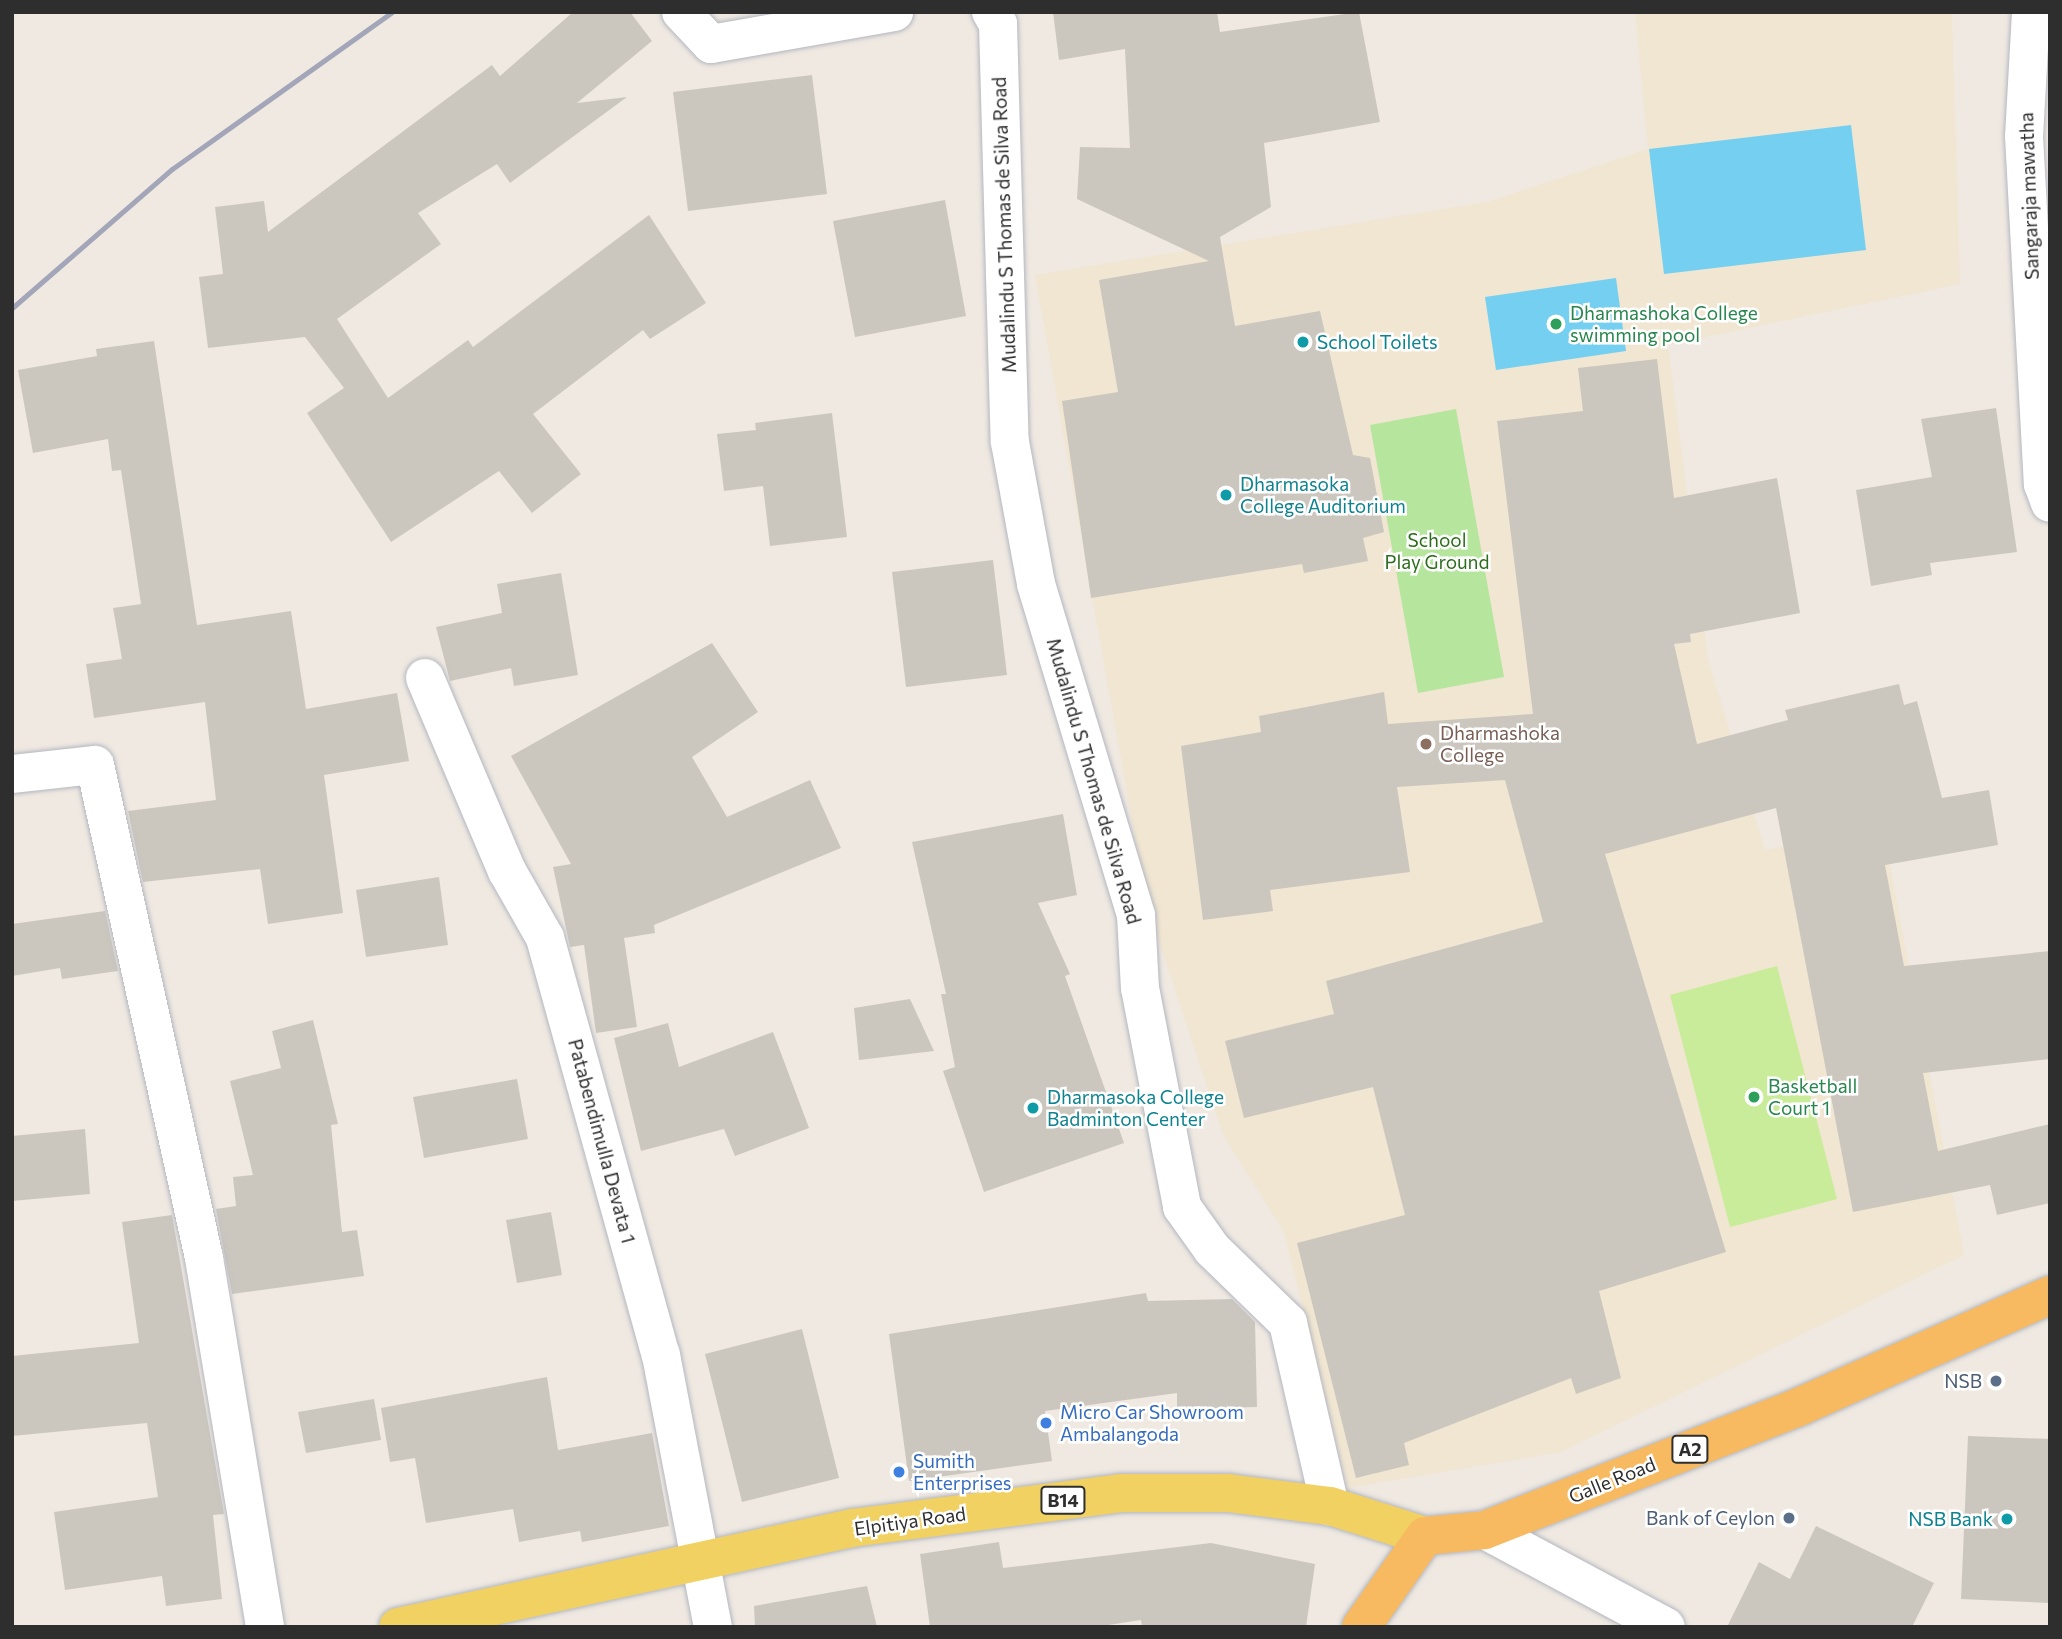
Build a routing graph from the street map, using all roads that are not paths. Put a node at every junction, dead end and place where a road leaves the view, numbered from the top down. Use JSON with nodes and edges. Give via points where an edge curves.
{"nodes":[{"id":1,"x":681,"y":12,"type":"edge"},
{"id":2,"x":894,"y":12,"type":"edge"},
{"id":3,"x":991,"y":12,"type":"edge"},
{"id":4,"x":2031,"y":12,"type":"edge"},
{"id":5,"x":2050,"y":503,"type":"edge"},
{"id":6,"x":425,"y":678,"type":"dead end"},
{"id":7,"x":12,"y":774,"type":"edge"},
{"id":8,"x":2050,"y":1295,"type":"edge"},
{"id":9,"x":1331,"y":1506,"type":"junction"},
{"id":10,"x":1485,"y":1530,"type":"junction"},
{"id":11,"x":1425,"y":1536,"type":"junction"},
{"id":12,"x":700,"y":1558,"type":"junction"},
{"id":13,"x":265,"y":1627,"type":"edge"},
{"id":14,"x":398,"y":1627,"type":"edge"},
{"id":15,"x":713,"y":1627,"type":"edge"},
{"id":16,"x":1361,"y":1627,"type":"edge"},
{"id":17,"x":1666,"y":1627,"type":"edge"}],
"edges":[{"from":1,"to":2,"type":"street","via":[[711,44]]},
{"from":3,"to":9,"type":"street","name":"Mudalindu S Thomas de Silva Road","via":[[998,24],[1010,442],[1036,584],[1136,915],[1140,988],[1182,1206],[1212,1249],[1288,1322]]},
{"from":4,"to":5,"type":"street","name":"Sangaraja mawatha","via":[[2024,136],[2043,484]]},
{"from":6,"to":12,"type":"street","name":"Patabendimulla Devata 1","via":[[507,871],[545,938],[662,1355]]},
{"from":7,"to":13,"type":"street","via":[[95,765],[204,1258]]},
{"from":8,"to":10,"type":"highway","name":"Galle Road","number":"A2","via":[[1799,1407]]},
{"from":9,"to":11,"type":"main road","name":"Elpitiya Road","number":"B14"},
{"from":9,"to":12,"type":"main road","name":"Elpitiya Road","number":"B14","via":[[1228,1493],[1121,1493],[852,1528]]},
{"from":10,"to":11,"type":"highway","name":"Galle Road","number":"A2"},
{"from":10,"to":17,"type":"street"},
{"from":11,"to":16,"type":"highway"},
{"from":12,"to":14,"type":"main road","name":"Elpitiya Road","number":"B14"},
{"from":12,"to":15,"type":"street","name":"Patabendimulla Devata 1"}]}
